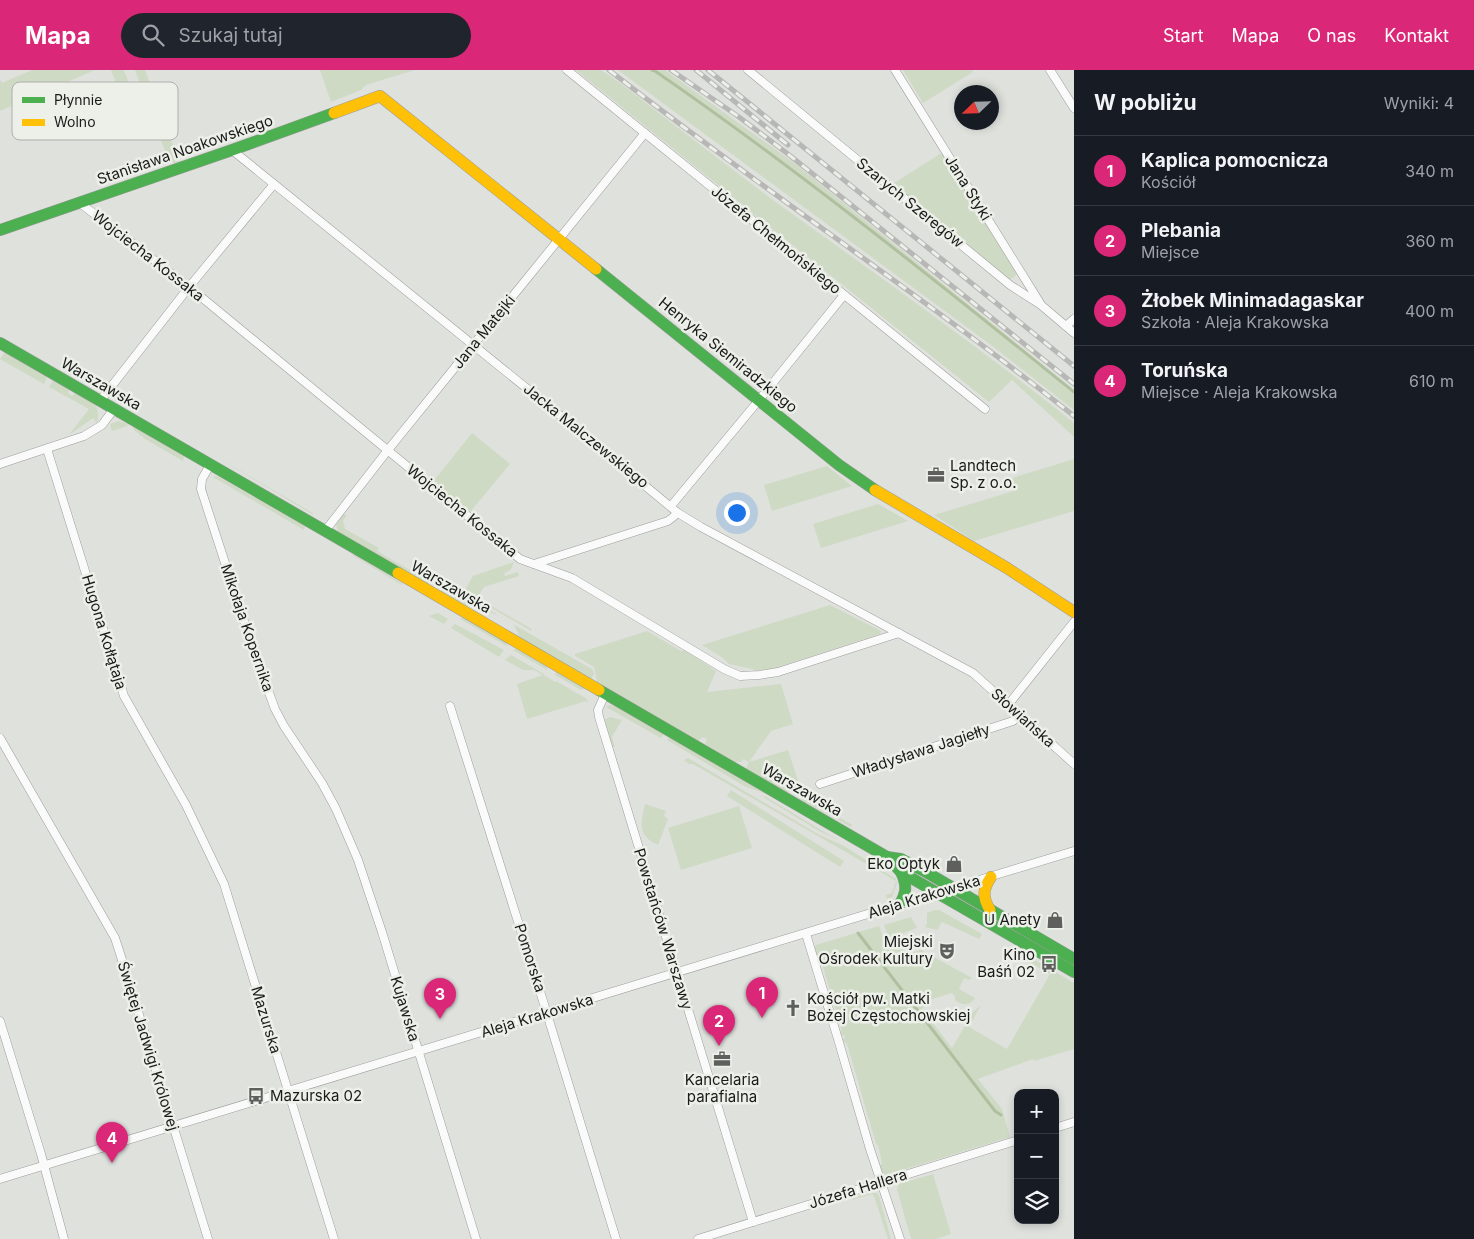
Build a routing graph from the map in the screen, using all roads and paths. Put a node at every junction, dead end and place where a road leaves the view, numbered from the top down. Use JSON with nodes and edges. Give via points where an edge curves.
{"nodes":[{"id":1,"x":567,"y":70,"type":"edge"},
{"id":2,"x":748,"y":70,"type":"edge"},
{"id":3,"x":895,"y":70,"type":"edge"},
{"id":4,"x":1050,"y":70,"type":"edge"},
{"id":5,"x":380,"y":96,"type":"joint"},
{"id":6,"x":1074,"y":108,"type":"edge"},
{"id":7,"x":645,"y":133,"type":"junction"},
{"id":8,"x":232,"y":150,"type":"junction"},
{"id":9,"x":274,"y":184,"type":"junction"},
{"id":10,"x":80,"y":203,"type":"junction"},
{"id":11,"x":0,"y":230,"type":"edge"},
{"id":12,"x":560,"y":239,"type":"junction"},
{"id":13,"x":189,"y":287,"type":"junction"},
{"id":14,"x":844,"y":295,"type":"junction"},
{"id":15,"x":1041,"y":304,"type":"junction"},
{"id":16,"x":1074,"y":319,"type":"edge"},
{"id":17,"x":1066,"y":326,"type":"junction"},
{"id":18,"x":1074,"y":333,"type":"edge"},
{"id":19,"x":0,"y":343,"type":"edge"},
{"id":20,"x":473,"y":345,"type":"junction"},
{"id":21,"x":759,"y":400,"type":"junction"},
{"id":22,"x":100,"y":401,"type":"junction"},
{"id":23,"x":114,"y":409,"type":"junction"},
{"id":24,"x":985,"y":409,"type":"dead end"},
{"id":25,"x":47,"y":449,"type":"junction"},
{"id":26,"x":388,"y":450,"type":"junction"},
{"id":27,"x":0,"y":464,"type":"edge"},
{"id":28,"x":210,"y":465,"type":"junction"},
{"id":29,"x":670,"y":506,"type":"junction"},
{"id":30,"x":678,"y":513,"type":"junction"},
{"id":31,"x":324,"y":531,"type":"junction"},
{"id":32,"x":532,"y":564,"type":"junction"},
{"id":33,"x":1074,"y":612,"type":"edge"},
{"id":34,"x":1074,"y":622,"type":"edge"},
{"id":35,"x":899,"y":633,"type":"junction"},
{"id":36,"x":973,"y":673,"type":"joint"},
{"id":37,"x":605,"y":694,"type":"junction"},
{"id":38,"x":1008,"y":705,"type":"junction"},
{"id":39,"x":450,"y":706,"type":"dead end"},
{"id":40,"x":1019,"y":715,"type":"junction"},
{"id":41,"x":0,"y":738,"type":"edge"},
{"id":42,"x":1074,"y":764,"type":"edge"},
{"id":43,"x":322,"y":783,"type":"joint"},
{"id":44,"x":820,"y":784,"type":"dead end"},
{"id":45,"x":186,"y":805,"type":"joint"},
{"id":46,"x":1074,"y":851,"type":"edge"},
{"id":47,"x":887,"y":857,"type":"junction"},
{"id":48,"x":901,"y":872,"type":"junction"},
{"id":49,"x":991,"y":877,"type":"junction"},
{"id":50,"x":952,"y":888,"type":"junction"},
{"id":51,"x":938,"y":893,"type":"junction"},
{"id":52,"x":899,"y":905,"type":"junction"},
{"id":53,"x":990,"y":910,"type":"junction"},
{"id":54,"x":806,"y":934,"type":"junction"},
{"id":55,"x":1074,"y":959,"type":"edge"},
{"id":56,"x":1074,"y":972,"type":"edge"},
{"id":57,"x":677,"y":973,"type":"junction"},
{"id":58,"x":547,"y":1013,"type":"junction"},
{"id":59,"x":0,"y":1021,"type":"edge"},
{"id":60,"x":418,"y":1052,"type":"junction"},
{"id":61,"x":288,"y":1092,"type":"junction"},
{"id":62,"x":1074,"y":1122,"type":"edge"},
{"id":63,"x":173,"y":1127,"type":"junction"},
{"id":64,"x":1059,"y":1127,"type":"edge"},
{"id":65,"x":1014,"y":1141,"type":"edge"},
{"id":66,"x":44,"y":1167,"type":"junction"},
{"id":67,"x":0,"y":1179,"type":"edge"},
{"id":68,"x":881,"y":1182,"type":"junction"},
{"id":69,"x":753,"y":1222,"type":"junction"},
{"id":70,"x":64,"y":1239,"type":"edge"},
{"id":71,"x":208,"y":1239,"type":"edge"},
{"id":72,"x":334,"y":1239,"type":"edge"},
{"id":73,"x":476,"y":1239,"type":"edge"},
{"id":74,"x":616,"y":1239,"type":"edge"},
{"id":75,"x":698,"y":1239,"type":"edge"},
{"id":76,"x":900,"y":1239,"type":"edge"}],
"edges":[{"from":1,"to":7,"type":"street","name":"Józefa Chełmońskiego"},
{"from":2,"to":15,"type":"street","name":"Szarych Szeregów","via":[[1010,285]]},
{"from":3,"to":15,"type":"street","name":"Jana Styki"},
{"from":4,"to":6,"type":"street"},
{"from":5,"to":8,"type":"street","name":"Stanisława Noakowskiego"},
{"from":5,"to":12,"type":"street","name":"Henryka Siemiradzkiego"},
{"from":7,"to":12,"type":"street","name":"Jana Matejki"},
{"from":7,"to":14,"type":"street","name":"Józefa Chełmońskiego"},
{"from":8,"to":9,"type":"street","name":"Jacka Malczewskiego"},
{"from":8,"to":10,"type":"street","name":"Stanisława Noakowskiego"},
{"from":9,"to":13,"type":"street"},
{"from":9,"to":20,"type":"street","name":"Jacka Malczewskiego"},
{"from":10,"to":11,"type":"street","name":"Stanisława Noakowskiego"},
{"from":10,"to":13,"type":"street","name":"Wojciecha Kossaka"},
{"from":12,"to":20,"type":"street","name":"Jana Matejki"},
{"from":12,"to":21,"type":"street","name":"Henryka Siemiradzkiego"},
{"from":13,"to":22,"type":"street"},
{"from":13,"to":26,"type":"street","name":"Wojciecha Kossaka"},
{"from":14,"to":21,"type":"street"},
{"from":14,"to":24,"type":"street","name":"Józefa Chełmońskiego"},
{"from":15,"to":17,"type":"street","name":"Szarych Szeregów"},
{"from":16,"to":17,"type":"street"},
{"from":17,"to":18,"type":"street","name":"Szarych Szeregów"},
{"from":19,"to":22,"type":"street","name":"Warszawska"},
{"from":20,"to":26,"type":"street","name":"Jana Matejki"},
{"from":20,"to":29,"type":"street","name":"Jacka Malczewskiego"},
{"from":21,"to":29,"type":"street"},
{"from":21,"to":33,"type":"street","name":"Henryka Siemiradzkiego","via":[[870,487],[1007,568]]},
{"from":22,"to":23,"type":"street","name":"Warszawska"},
{"from":23,"to":25,"type":"street","via":[[102,425],[88,434]]},
{"from":23,"to":28,"type":"street","name":"Warszawska"},
{"from":25,"to":27,"type":"street"},
{"from":25,"to":45,"type":"street","name":"Hugona Kołłątaja","via":[[124,696]]},
{"from":26,"to":31,"type":"street","name":"Jana Matejki"},
{"from":26,"to":32,"type":"street","name":"Wojciecha Kossaka","via":[[498,542]]},
{"from":28,"to":31,"type":"street","name":"Warszawska"},
{"from":28,"to":43,"type":"street","name":"Mikołaja Kopernika","via":[[201,488],[254,652],[275,709]]},
{"from":29,"to":30,"type":"street","name":"Jacka Malczewskiego"},
{"from":30,"to":32,"type":"street","via":[[668,521]]},
{"from":30,"to":35,"type":"street","name":"Jacka Malczewskiego"},
{"from":31,"to":37,"type":"street","name":"Warszawska"},
{"from":32,"to":35,"type":"street","name":"Wojciecha Kossaka","via":[[572,578],[740,676],[778,672]]},
{"from":34,"to":38,"type":"street"},
{"from":35,"to":36,"type":"street","name":"Jacka Malczewskiego"},
{"from":36,"to":38,"type":"street","name":"Słowiańska"},
{"from":37,"to":47,"type":"street","name":"Warszawska"},
{"from":37,"to":57,"type":"street","name":"Powstańców Warszawy","via":[[598,710],[599,717]]},
{"from":38,"to":40,"type":"street","name":"Słowiańska"},
{"from":39,"to":58,"type":"street","name":"Pomorska"},
{"from":40,"to":42,"type":"street","name":"Słowiańska"},
{"from":40,"to":44,"type":"street","name":"Władysława Jagiełły","via":[[1013,721]]},
{"from":41,"to":63,"type":"street","name":"Świętej Jadwigi Królowej","via":[[115,938]]},
{"from":43,"to":60,"type":"street","name":"Kujawska","via":[[358,860]]},
{"from":45,"to":61,"type":"street","name":"Mazurska","via":[[224,884]]},
{"from":46,"to":49,"type":"street","name":"Aleja Krakowska"},
{"from":47,"to":48,"type":"street","name":"Warszawska"},
{"from":47,"to":50,"type":"street","name":"Warszawska","via":[[901,859]]},
{"from":48,"to":51,"type":"street","name":"Warszawska"},
{"from":48,"to":52,"type":"street","via":[[907,890]]},
{"from":49,"to":50,"type":"street","name":"Aleja Krakowska"},
{"from":49,"to":53,"type":"street","via":[[983,892]]},
{"from":50,"to":51,"type":"street","name":"Aleja Krakowska"},
{"from":50,"to":53,"type":"street","name":"Warszawska"},
{"from":51,"to":52,"type":"street","name":"Aleja Krakowska"},
{"from":51,"to":56,"type":"street","name":"Warszawska"},
{"from":52,"to":54,"type":"street","name":"Aleja Krakowska"},
{"from":53,"to":55,"type":"street","name":"Warszawska"},
{"from":54,"to":57,"type":"street","name":"Aleja Krakowska"},
{"from":54,"to":68,"type":"street"},
{"from":57,"to":58,"type":"street","name":"Aleja Krakowska"},
{"from":57,"to":69,"type":"street","name":"Powstańców Warszawy"},
{"from":58,"to":60,"type":"street","name":"Aleja Krakowska"},
{"from":58,"to":74,"type":"street","name":"Pomorska"},
{"from":59,"to":66,"type":"street"},
{"from":60,"to":61,"type":"street","name":"Aleja Krakowska"},
{"from":60,"to":73,"type":"street","name":"Kujawska"},
{"from":61,"to":63,"type":"street","name":"Aleja Krakowska"},
{"from":61,"to":72,"type":"street","name":"Mazurska"},
{"from":62,"to":64,"type":"street"},
{"from":63,"to":66,"type":"street","name":"Aleja Krakowska"},
{"from":63,"to":71,"type":"street","name":"Świętej Jadwigi Królowej"},
{"from":65,"to":68,"type":"street","name":"Józefa Hallera"},
{"from":66,"to":67,"type":"street","name":"Aleja Krakowska"},
{"from":66,"to":70,"type":"street"},
{"from":68,"to":69,"type":"street","name":"Józefa Hallera"},
{"from":68,"to":76,"type":"street"},
{"from":69,"to":75,"type":"street","name":"Józefa Hallera"}]}
